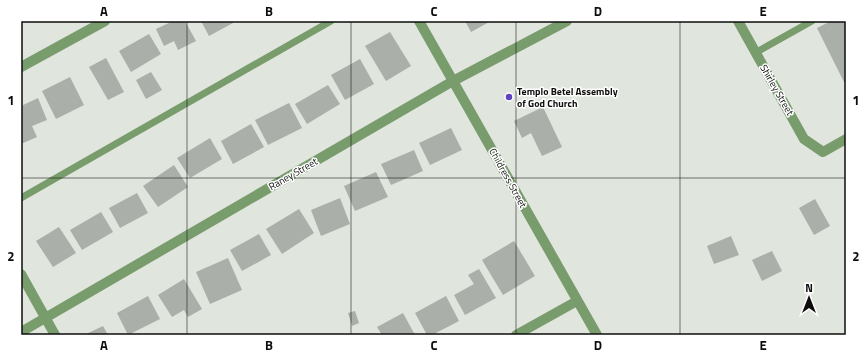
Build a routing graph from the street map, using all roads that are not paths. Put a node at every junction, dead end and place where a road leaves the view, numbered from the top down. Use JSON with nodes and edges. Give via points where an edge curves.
{"nodes":[{"id":1,"x":106,"y":21,"type":"edge"},
{"id":2,"x":331,"y":21,"type":"edge"},
{"id":3,"x":419,"y":21,"type":"edge"},
{"id":4,"x":567,"y":21,"type":"edge"},
{"id":5,"x":738,"y":21,"type":"edge"},
{"id":6,"x":812,"y":21,"type":"edge"},
{"id":7,"x":755,"y":53,"type":"junction"},
{"id":8,"x":21,"y":67,"type":"edge"},
{"id":9,"x":453,"y":81,"type":"junction"},
{"id":10,"x":846,"y":140,"type":"edge"},
{"id":11,"x":21,"y":198,"type":"edge"},
{"id":12,"x":21,"y":274,"type":"edge"},
{"id":13,"x":577,"y":301,"type":"junction"},
{"id":14,"x":46,"y":318,"type":"junction"},
{"id":15,"x":21,"y":332,"type":"edge"},
{"id":16,"x":55,"y":335,"type":"edge"},
{"id":17,"x":516,"y":335,"type":"edge"},
{"id":18,"x":597,"y":335,"type":"edge"}],
"edges":[{"from":1,"to":8,"type":"street"},
{"from":2,"to":11,"type":"lane"},
{"from":3,"to":9,"type":"street","name":"Childress Street"},
{"from":4,"to":9,"type":"street","name":"Raney Street"},
{"from":5,"to":7,"type":"street","name":"Shirley Street"},
{"from":6,"to":7,"type":"lane"},
{"from":7,"to":10,"type":"street","name":"Shirley Street","via":[[804,138],[823,152]]},
{"from":9,"to":13,"type":"street","name":"Childress Street"},
{"from":9,"to":14,"type":"street","name":"Raney Street"},
{"from":12,"to":14,"type":"street"},
{"from":13,"to":17,"type":"street"},
{"from":13,"to":18,"type":"street","name":"Childress Street"},
{"from":14,"to":15,"type":"street","name":"Raney Street"},
{"from":14,"to":16,"type":"street"}]}
